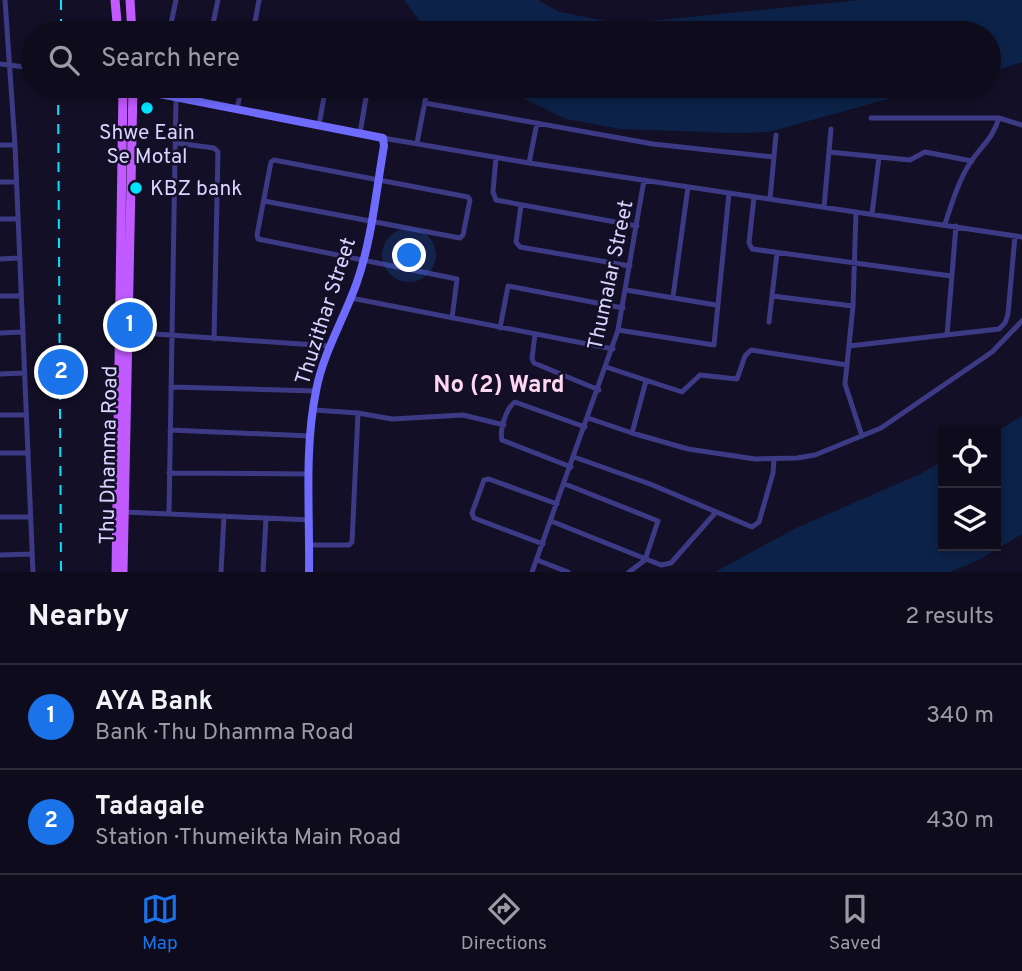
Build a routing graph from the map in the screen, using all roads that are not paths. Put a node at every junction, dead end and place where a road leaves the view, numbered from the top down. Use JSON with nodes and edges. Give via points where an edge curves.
{"nodes":[{"id":1,"x":5,"y":0,"type":"edge"},
{"id":2,"x":115,"y":0,"type":"edge"},
{"id":3,"x":130,"y":0,"type":"edge"},
{"id":4,"x":176,"y":0,"type":"edge"},
{"id":5,"x":218,"y":0,"type":"edge"},
{"id":6,"x":259,"y":0,"type":"edge"},
{"id":7,"x":3,"y":11,"type":"edge"},
{"id":8,"x":117,"y":21,"type":"edge"},
{"id":9,"x":131,"y":21,"type":"edge"},
{"id":10,"x":172,"y":21,"type":"edge"},
{"id":11,"x":214,"y":21,"type":"edge"},
{"id":12,"x":255,"y":21,"type":"edge"},
{"id":13,"x":9,"y":63,"type":"junction"},
{"id":14,"x":0,"y":64,"type":"edge"},
{"id":15,"x":21,"y":66,"type":"edge"},
{"id":16,"x":126,"y":98,"type":"edge"},
{"id":17,"x":126,"y":98,"type":"edge"},
{"id":18,"x":176,"y":98,"type":"edge"},
{"id":19,"x":181,"y":98,"type":"edge"},
{"id":20,"x":197,"y":98,"type":"edge"},
{"id":21,"x":239,"y":98,"type":"edge"},
{"id":22,"x":324,"y":98,"type":"edge"},
{"id":23,"x":366,"y":98,"type":"edge"},
{"id":24,"x":426,"y":98,"type":"edge"},
{"id":25,"x":196,"y":101,"type":"junction"},
{"id":26,"x":425,"y":103,"type":"junction"},
{"id":27,"x":237,"y":109,"type":"junction"},
{"id":28,"x":871,"y":118,"type":"dead end"},
{"id":29,"x":999,"y":118,"type":"junction"},
{"id":30,"x":537,"y":123,"type":"junction"},
{"id":31,"x":318,"y":125,"type":"junction"},
{"id":32,"x":1022,"y":125,"type":"edge"},
{"id":33,"x":831,"y":129,"type":"dead end"},
{"id":34,"x":360,"y":133,"type":"junction"},
{"id":35,"x":776,"y":135,"type":"dead end"},
{"id":36,"x":383,"y":142,"type":"junction"},
{"id":37,"x":417,"y":142,"type":"junction"},
{"id":38,"x":176,"y":143,"type":"junction"},
{"id":39,"x":0,"y":145,"type":"edge"},
{"id":40,"x":15,"y":145,"type":"junction"},
{"id":41,"x":829,"y":152,"type":"junction"},
{"id":42,"x":495,"y":157,"type":"junction"},
{"id":43,"x":774,"y":157,"type":"junction"},
{"id":44,"x":879,"y":157,"type":"junction"},
{"id":45,"x":972,"y":160,"type":"junction"},
{"id":46,"x":529,"y":163,"type":"junction"},
{"id":47,"x":378,"y":180,"type":"junction"},
{"id":48,"x":644,"y":180,"type":"junction"},
{"id":49,"x":0,"y":182,"type":"edge"},
{"id":50,"x":15,"y":182,"type":"junction"},
{"id":51,"x":688,"y":187,"type":"junction"},
{"id":52,"x":729,"y":193,"type":"junction"},
{"id":53,"x":754,"y":197,"type":"junction"},
{"id":54,"x":770,"y":199,"type":"junction"},
{"id":55,"x":264,"y":201,"type":"junction"},
{"id":56,"x":521,"y":205,"type":"junction"},
{"id":57,"x":824,"y":208,"type":"junction"},
{"id":58,"x":856,"y":212,"type":"junction"},
{"id":59,"x":872,"y":214,"type":"junction"},
{"id":60,"x":0,"y":219,"type":"edge"},
{"id":61,"x":17,"y":219,"type":"junction"},
{"id":62,"x":371,"y":220,"type":"junction"},
{"id":63,"x":945,"y":224,"type":"junction"},
{"id":64,"x":637,"y":226,"type":"junction"},
{"id":65,"x":956,"y":226,"type":"junction"},
{"id":66,"x":1018,"y":236,"type":"edge"},
{"id":67,"x":777,"y":253,"type":"junction"},
{"id":68,"x":19,"y":258,"type":"junction"},
{"id":69,"x":0,"y":259,"type":"edge"},
{"id":70,"x":363,"y":260,"type":"junction"},
{"id":71,"x":854,"y":262,"type":"junction"},
{"id":72,"x":630,"y":266,"type":"junction"},
{"id":73,"x":951,"y":276,"type":"junction"},
{"id":74,"x":626,"y":290,"type":"junction"},
{"id":75,"x":0,"y":296,"type":"edge"},
{"id":76,"x":20,"y":296,"type":"junction"},
{"id":77,"x":772,"y":296,"type":"junction"},
{"id":78,"x":673,"y":297,"type":"junction"},
{"id":79,"x":351,"y":298,"type":"junction"},
{"id":80,"x":716,"y":305,"type":"junction"},
{"id":81,"x":853,"y":306,"type":"junction"},
{"id":82,"x":623,"y":308,"type":"junction"},
{"id":83,"x":452,"y":318,"type":"junction"},
{"id":84,"x":1022,"y":321,"type":"edge"},
{"id":85,"x":768,"y":322,"type":"dead end"},
{"id":86,"x":500,"y":328,"type":"junction"},
{"id":87,"x":618,"y":330,"type":"junction"},
{"id":88,"x":22,"y":332,"type":"junction"},
{"id":89,"x":127,"y":332,"type":"junction"},
{"id":90,"x":0,"y":333,"type":"edge"},
{"id":91,"x":536,"y":334,"type":"junction"},
{"id":92,"x":947,"y":335,"type":"junction"},
{"id":93,"x":173,"y":336,"type":"junction"},
{"id":94,"x":214,"y":339,"type":"junction"},
{"id":95,"x":330,"y":346,"type":"junction"},
{"id":96,"x":849,"y":346,"type":"junction"},
{"id":97,"x":613,"y":349,"type":"junction"},
{"id":98,"x":847,"y":365,"type":"junction"},
{"id":99,"x":606,"y":367,"type":"junction"},
{"id":100,"x":24,"y":373,"type":"junction"},
{"id":101,"x":0,"y":374,"type":"edge"},
{"id":102,"x":646,"y":381,"type":"junction"},
{"id":103,"x":171,"y":387,"type":"junction"},
{"id":104,"x":599,"y":390,"type":"junction"},
{"id":105,"x":316,"y":391,"type":"junction"},
{"id":106,"x":314,"y":410,"type":"junction"},
{"id":107,"x":358,"y":413,"type":"junction"},
{"id":108,"x":0,"y":415,"type":"edge"},
{"id":109,"x":26,"y":415,"type":"junction"},
{"id":110,"x":588,"y":418,"type":"junction"},
{"id":111,"x":504,"y":425,"type":"junction"},
{"id":112,"x":585,"y":427,"type":"junction"},
{"id":113,"x":170,"y":430,"type":"junction"},
{"id":114,"x":632,"y":433,"type":"junction"},
{"id":115,"x":311,"y":436,"type":"junction"},
{"id":116,"x":862,"y":436,"type":"junction"},
{"id":117,"x":0,"y":453,"type":"edge"},
{"id":118,"x":27,"y":453,"type":"junction"},
{"id":119,"x":575,"y":457,"type":"junction"},
{"id":120,"x":774,"y":459,"type":"junction"},
{"id":121,"x":571,"y":467,"type":"junction"},
{"id":122,"x":169,"y":473,"type":"junction"},
{"id":123,"x":310,"y":474,"type":"junction"},
{"id":124,"x":565,"y":484,"type":"junction"},
{"id":125,"x":558,"y":504,"type":"junction"},
{"id":126,"x":124,"y":512,"type":"junction"},
{"id":127,"x":716,"y":512,"type":"junction"},
{"id":128,"x":169,"y":513,"type":"junction"},
{"id":129,"x":224,"y":516,"type":"junction"},
{"id":130,"x":0,"y":517,"type":"edge"},
{"id":131,"x":30,"y":517,"type":"junction"},
{"id":132,"x":267,"y":518,"type":"junction"},
{"id":133,"x":310,"y":520,"type":"junction"},
{"id":134,"x":551,"y":521,"type":"junction"},
{"id":135,"x":543,"y":544,"type":"junction"},
{"id":136,"x":309,"y":545,"type":"junction"},
{"id":137,"x":32,"y":554,"type":"junction"},
{"id":138,"x":0,"y":555,"type":"edge"},
{"id":139,"x":537,"y":559,"type":"junction"},
{"id":140,"x":645,"y":560,"type":"junction"},
{"id":141,"x":33,"y":572,"type":"edge"},
{"id":142,"x":116,"y":572,"type":"edge"},
{"id":143,"x":123,"y":572,"type":"edge"},
{"id":144,"x":221,"y":572,"type":"edge"},
{"id":145,"x":263,"y":572,"type":"edge"},
{"id":146,"x":309,"y":572,"type":"edge"},
{"id":147,"x":532,"y":572,"type":"edge"},
{"id":148,"x":568,"y":572,"type":"edge"},
{"id":149,"x":629,"y":572,"type":"edge"}],
"edges":[{"from":1,"to":7,"type":"street"},
{"from":2,"to":8,"type":"main road"},
{"from":3,"to":9,"type":"main road"},
{"from":4,"to":10,"type":"street"},
{"from":5,"to":11,"type":"street"},
{"from":6,"to":12,"type":"street"},
{"from":7,"to":13,"type":"street"},
{"from":13,"to":14,"type":"street"},
{"from":13,"to":15,"type":"street"},
{"from":13,"to":40,"type":"street"},
{"from":16,"to":89,"type":"main road","name":"Thu Dhamma Road"},
{"from":17,"to":142,"type":"main road","name":"Thu Dhamma Road"},
{"from":18,"to":38,"type":"street"},
{"from":19,"to":25,"type":"main road"},
{"from":20,"to":25,"type":"street"},
{"from":21,"to":27,"type":"street"},
{"from":22,"to":31,"type":"street"},
{"from":23,"to":34,"type":"street"},
{"from":24,"to":26,"type":"street"},
{"from":25,"to":27,"type":"main road"},
{"from":26,"to":30,"type":"street"},
{"from":26,"to":37,"type":"street"},
{"from":27,"to":31,"type":"main road"},
{"from":28,"to":29,"type":"street"},
{"from":29,"to":32,"type":"street"},
{"from":29,"to":45,"type":"street","via":[[994,135]]},
{"from":30,"to":43,"type":"street","via":[[653,144]]},
{"from":30,"to":46,"type":"street"},
{"from":31,"to":34,"type":"main road"},
{"from":33,"to":41,"type":"street"},
{"from":34,"to":36,"type":"main road"},
{"from":35,"to":43,"type":"street"},
{"from":36,"to":37,"type":"street"},
{"from":36,"to":47,"type":"main road","name":"Thuzithar Street"},
{"from":37,"to":42,"type":"street"},
{"from":38,"to":93,"type":"street"},
{"from":38,"to":94,"type":"street","via":[[217,149]]},
{"from":39,"to":40,"type":"street"},
{"from":40,"to":50,"type":"street"},
{"from":41,"to":44,"type":"street"},
{"from":41,"to":57,"type":"street"},
{"from":42,"to":46,"type":"street"},
{"from":42,"to":56,"type":"street","via":[[494,198]]},
{"from":43,"to":54,"type":"street"},
{"from":44,"to":45,"type":"street","via":[[910,160],[925,152]]},
{"from":44,"to":59,"type":"street"},
{"from":45,"to":63,"type":"street"},
{"from":46,"to":48,"type":"street"},
{"from":47,"to":55,"type":"street","via":[[274,160]]},
{"from":47,"to":62,"type":"main road","name":"Thuzithar Street"},
{"from":47,"to":62,"type":"street","via":[[470,198],[460,237]]},
{"from":48,"to":51,"type":"street"},
{"from":48,"to":64,"type":"street","name":"Thumalar Street"},
{"from":49,"to":50,"type":"street"},
{"from":50,"to":61,"type":"street"},
{"from":51,"to":52,"type":"street"},
{"from":51,"to":78,"type":"street"},
{"from":52,"to":53,"type":"street"},
{"from":52,"to":80,"type":"street"},
{"from":53,"to":54,"type":"street"},
{"from":53,"to":67,"type":"street","via":[[749,246]]},
{"from":54,"to":57,"type":"street"},
{"from":55,"to":62,"type":"street"},
{"from":55,"to":70,"type":"street","via":[[258,239]]},
{"from":56,"to":64,"type":"street"},
{"from":56,"to":72,"type":"street","via":[[516,242],[520,247]]},
{"from":57,"to":58,"type":"street"},
{"from":58,"to":59,"type":"street"},
{"from":58,"to":71,"type":"street"},
{"from":59,"to":63,"type":"street"},
{"from":60,"to":61,"type":"street"},
{"from":61,"to":68,"type":"street"},
{"from":62,"to":70,"type":"main road","name":"Thuzithar Street"},
{"from":63,"to":65,"type":"street"},
{"from":64,"to":72,"type":"street","name":"Thumalar Street"},
{"from":65,"to":66,"type":"street"},
{"from":65,"to":73,"type":"street"},
{"from":66,"to":92,"type":"street","via":[[1005,323],[999,329]]},
{"from":67,"to":71,"type":"street"},
{"from":67,"to":77,"type":"street"},
{"from":68,"to":69,"type":"street"},
{"from":68,"to":76,"type":"street"},
{"from":70,"to":79,"type":"main road","name":"Thuzithar Street"},
{"from":70,"to":83,"type":"street","via":[[457,279]]},
{"from":71,"to":73,"type":"street"},
{"from":71,"to":81,"type":"street"},
{"from":72,"to":74,"type":"street","name":"Thumalar Street"},
{"from":73,"to":92,"type":"street"},
{"from":74,"to":78,"type":"street"},
{"from":74,"to":82,"type":"street","name":"Thumalar Street"},
{"from":75,"to":76,"type":"street"},
{"from":76,"to":88,"type":"street"},
{"from":77,"to":81,"type":"street"},
{"from":77,"to":85,"type":"street"},
{"from":78,"to":80,"type":"street"},
{"from":79,"to":83,"type":"street"},
{"from":79,"to":95,"type":"main road","name":"Thuzithar Street"},
{"from":80,"to":87,"type":"street","via":[[714,345]]},
{"from":81,"to":96,"type":"street"},
{"from":82,"to":86,"type":"street","via":[[508,286]]},
{"from":82,"to":87,"type":"street","name":"Thumalar Street"},
{"from":83,"to":86,"type":"street"},
{"from":84,"to":116,"type":"street","via":[[992,352],[881,428]]},
{"from":86,"to":91,"type":"street"},
{"from":87,"to":97,"type":"street","name":"Thumalar Street"},
{"from":88,"to":90,"type":"street"},
{"from":88,"to":100,"type":"street"},
{"from":89,"to":93,"type":"street"},
{"from":89,"to":126,"type":"main road","name":"Thu Dhamma Road"},
{"from":91,"to":97,"type":"street"},
{"from":91,"to":104,"type":"street","via":[[534,363]]},
{"from":92,"to":96,"type":"street"},
{"from":93,"to":94,"type":"street"},
{"from":93,"to":103,"type":"street"},
{"from":94,"to":95,"type":"street"},
{"from":95,"to":105,"type":"main road","name":"Thuzithar Street"},
{"from":96,"to":98,"type":"street"},
{"from":97,"to":99,"type":"street","name":"Thumalar Street"},
{"from":98,"to":102,"type":"street","via":[[751,350],[737,379],[700,375],[682,391]]},
{"from":98,"to":116,"type":"street","via":[[846,390]]},
{"from":99,"to":102,"type":"street"},
{"from":99,"to":104,"type":"street","name":"Thumalar Street"},
{"from":100,"to":101,"type":"street"},
{"from":100,"to":109,"type":"street"},
{"from":102,"to":114,"type":"street"},
{"from":103,"to":105,"type":"street"},
{"from":103,"to":113,"type":"street"},
{"from":104,"to":110,"type":"street","name":"Thumalar Street"},
{"from":105,"to":106,"type":"main road","name":"Thuzithar Street"},
{"from":106,"to":107,"type":"street"},
{"from":106,"to":115,"type":"main road","name":"Thuzithar Street"},
{"from":107,"to":111,"type":"street","via":[[401,419],[463,415]]},
{"from":107,"to":136,"type":"street","via":[[352,542]]},
{"from":108,"to":109,"type":"street"},
{"from":109,"to":118,"type":"street"},
{"from":110,"to":112,"type":"street","name":"Thumalar Street"},
{"from":110,"to":114,"type":"street"},
{"from":111,"to":112,"type":"street","via":[[512,402]]},
{"from":111,"to":121,"type":"street","via":[[502,440]]},
{"from":112,"to":119,"type":"street","name":"Thumalar Street"},
{"from":113,"to":115,"type":"street"},
{"from":113,"to":122,"type":"street"},
{"from":114,"to":120,"type":"street","via":[[688,449]]},
{"from":115,"to":123,"type":"main road","name":"Thuzithar Street"},
{"from":116,"to":120,"type":"street","via":[[815,455]]},
{"from":117,"to":118,"type":"street"},
{"from":118,"to":131,"type":"street"},
{"from":119,"to":121,"type":"street","name":"Thumalar Street"},
{"from":119,"to":127,"type":"street"},
{"from":120,"to":127,"type":"street","via":[[756,526]]},
{"from":121,"to":124,"type":"street","name":"Thumalar Street"},
{"from":122,"to":123,"type":"street"},
{"from":122,"to":128,"type":"street"},
{"from":123,"to":133,"type":"main road","name":"Thuzithar Street"},
{"from":124,"to":125,"type":"street","name":"Thumalar Street"},
{"from":124,"to":140,"type":"street","via":[[658,521]]},
{"from":125,"to":134,"type":"street","name":"Thumalar Street"},
{"from":125,"to":135,"type":"street","via":[[485,478],[474,518]]},
{"from":126,"to":128,"type":"street"},
{"from":126,"to":143,"type":"main road","name":"Thu Dhamma Road"},
{"from":127,"to":140,"type":"street","via":[[671,563]]},
{"from":128,"to":129,"type":"street"},
{"from":129,"to":132,"type":"street"},
{"from":129,"to":144,"type":"street"},
{"from":130,"to":131,"type":"street"},
{"from":131,"to":137,"type":"street"},
{"from":132,"to":133,"type":"street"},
{"from":132,"to":145,"type":"street"},
{"from":133,"to":136,"type":"main road","name":"Thuzithar Street"},
{"from":134,"to":135,"type":"street","name":"Thumalar Street"},
{"from":134,"to":140,"type":"street"},
{"from":135,"to":139,"type":"street","name":"Thumalar Street"},
{"from":136,"to":146,"type":"main road","name":"Thuzithar Street"},
{"from":137,"to":138,"type":"street"},
{"from":137,"to":141,"type":"street"},
{"from":139,"to":147,"type":"street","name":"Thumalar Street"},
{"from":139,"to":148,"type":"street"},
{"from":140,"to":149,"type":"street"}]}
